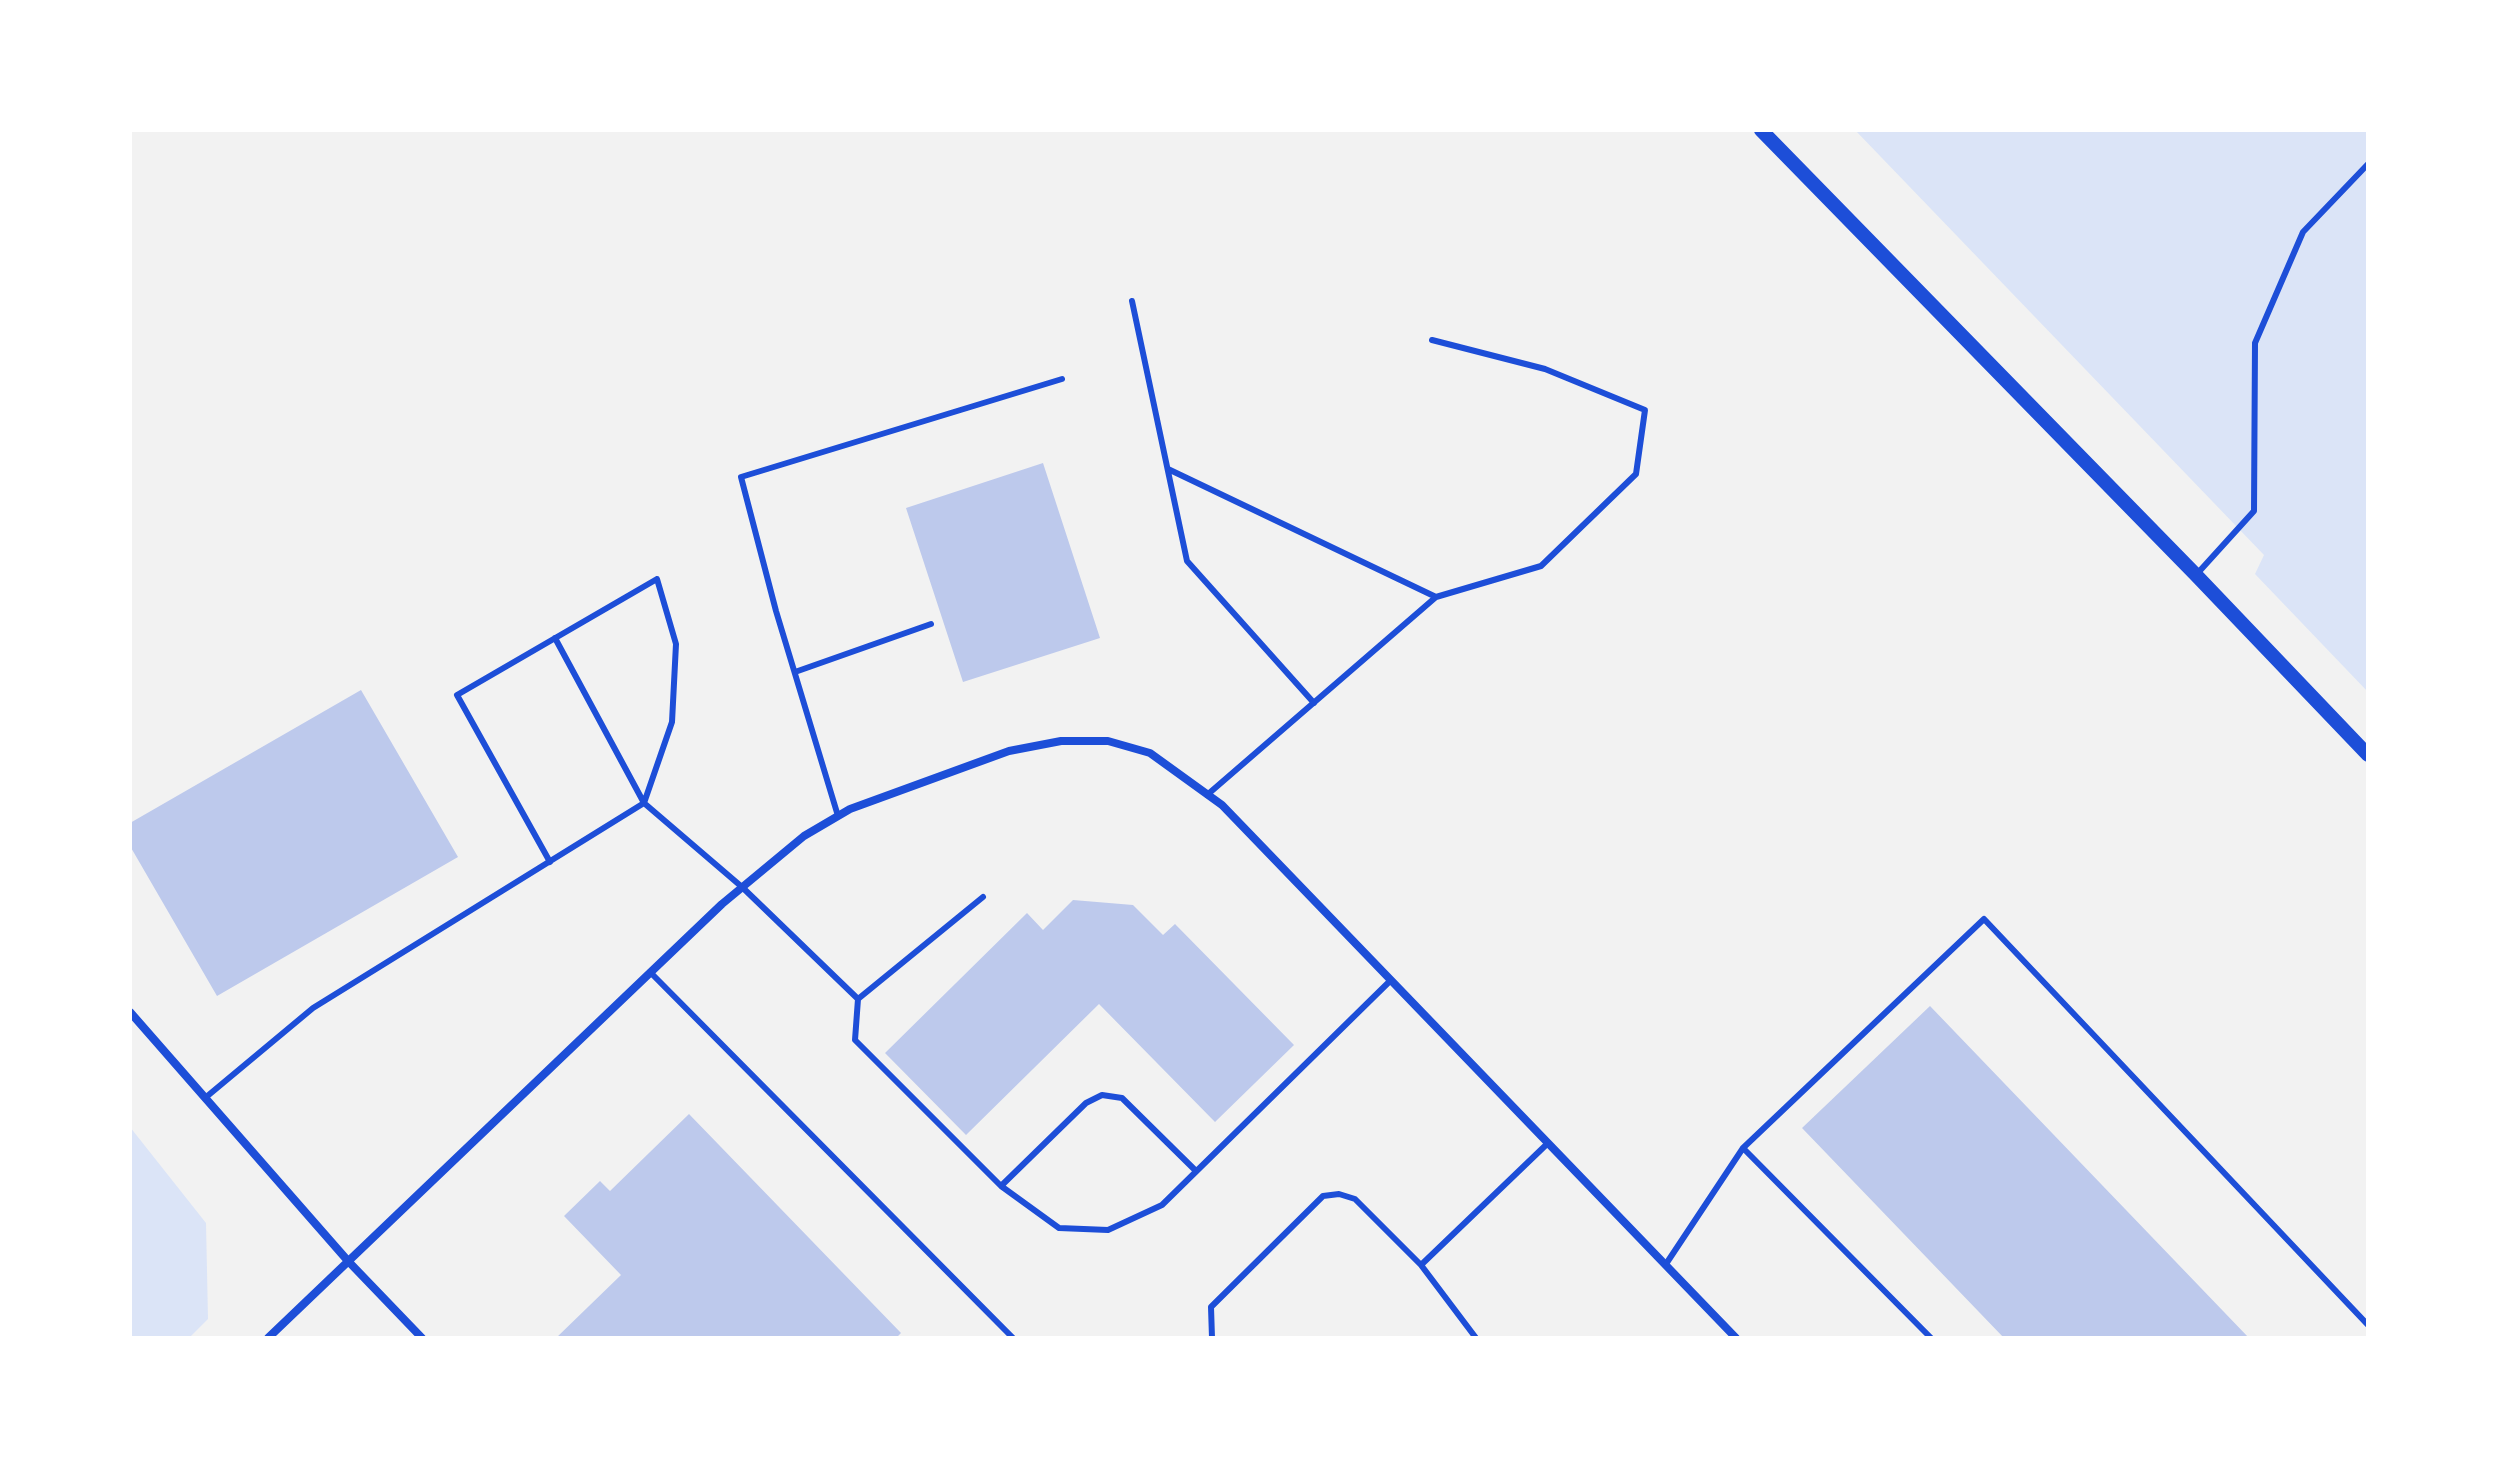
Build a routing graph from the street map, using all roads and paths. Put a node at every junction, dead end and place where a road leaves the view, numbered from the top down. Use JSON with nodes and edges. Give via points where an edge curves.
{"nodes":[{"id":1,"x":1761,"y":130,"type":"edge"},
{"id":2,"x":2368,"y":164,"type":"edge"},
{"id":3,"x":1132,"y":301,"type":"dead end"},
{"id":4,"x":1432,"y":340,"type":"dead end"},
{"id":5,"x":1062,"y":379,"type":"dead end"},
{"id":6,"x":1168,"y":469,"type":"junction"},
{"id":7,"x":2196,"y":575,"type":"junction"},
{"id":8,"x":1436,"y":597,"type":"junction"},
{"id":9,"x":931,"y":624,"type":"dead end"},
{"id":10,"x":555,"y":638,"type":"junction"},
{"id":11,"x":795,"y":672,"type":"junction"},
{"id":12,"x":1314,"y":703,"type":"junction"},
{"id":13,"x":2368,"y":755,"type":"edge"},
{"id":14,"x":1207,"y":795,"type":"junction"},
{"id":15,"x":644,"y":803,"type":"junction"},
{"id":16,"x":838,"y":816,"type":"junction"},
{"id":17,"x":550,"y":862,"type":"junction"},
{"id":18,"x":742,"y":887,"type":"junction"},
{"id":19,"x":983,"y":897,"type":"dead end"},
{"id":20,"x":650,"y":972,"type":"junction"},
{"id":21,"x":1390,"y":981,"type":"junction"},
{"id":22,"x":858,"y":999,"type":"junction"},
{"id":23,"x":130,"y":1012,"type":"edge"},
{"id":24,"x":205,"y":1098,"type":"junction"},
{"id":25,"x":1547,"y":1144,"type":"junction"},
{"id":26,"x":1743,"y":1148,"type":"junction"},
{"id":27,"x":1196,"y":1171,"type":"junction"},
{"id":28,"x":1001,"y":1186,"type":"junction"},
{"id":29,"x":348,"y":1261,"type":"junction"},
{"id":30,"x":1666,"y":1264,"type":"junction"},
{"id":31,"x":1421,"y":1265,"type":"junction"},
{"id":32,"x":2368,"y":1325,"type":"edge"},
{"id":33,"x":268,"y":1338,"type":"edge"},
{"id":34,"x":422,"y":1338,"type":"edge"},
{"id":35,"x":1013,"y":1338,"type":"edge"},
{"id":36,"x":1212,"y":1338,"type":"edge"},
{"id":37,"x":1476,"y":1338,"type":"edge"},
{"id":38,"x":1736,"y":1338,"type":"edge"},
{"id":39,"x":1931,"y":1338,"type":"edge"}],
"edges":[{"from":1,"to":7,"type":"street"},
{"from":2,"to":7,"type":"lane","via":[[2303,232],[2255,343],[2254,511]]},
{"from":3,"to":6,"type":"lane"},
{"from":4,"to":8,"type":"lane","via":[[1545,369],[1645,410],[1636,474],[1541,566]]},
{"from":5,"to":11,"type":"lane","via":[[741,477]]},
{"from":6,"to":8,"type":"lane"},
{"from":6,"to":12,"type":"lane","via":[[1187,561]]},
{"from":7,"to":13,"type":"street"},
{"from":8,"to":12,"type":"lane"},
{"from":9,"to":11,"type":"lane"},
{"from":10,"to":15,"type":"lane"},
{"from":10,"to":15,"type":"lane","via":[[657,579],[676,644],[672,722]]},
{"from":10,"to":17,"type":"lane","via":[[457,695]]},
{"from":11,"to":16,"type":"lane"},
{"from":12,"to":14,"type":"lane"},
{"from":14,"to":16,"type":"street","via":[[1150,753],[1108,741],[1061,741],[1009,751]]},
{"from":14,"to":21,"type":"street"},
{"from":15,"to":17,"type":"lane"},
{"from":15,"to":18,"type":"lane"},
{"from":16,"to":18,"type":"street","via":[[804,836]]},
{"from":17,"to":24,"type":"lane","via":[[313,1008]]},
{"from":18,"to":20,"type":"street"},
{"from":18,"to":22,"type":"lane"},
{"from":19,"to":22,"type":"lane"},
{"from":20,"to":29,"type":"street"},
{"from":20,"to":35,"type":"lane"},
{"from":21,"to":25,"type":"street"},
{"from":21,"to":27,"type":"lane"},
{"from":22,"to":28,"type":"lane","via":[[855,1040]]},
{"from":23,"to":24,"type":"street"},
{"from":24,"to":29,"type":"street"},
{"from":25,"to":30,"type":"street"},
{"from":25,"to":31,"type":"lane"},
{"from":26,"to":30,"type":"lane"},
{"from":26,"to":32,"type":"lane","via":[[1984,919]]},
{"from":26,"to":39,"type":"lane"},
{"from":27,"to":28,"type":"lane","via":[[1162,1205],[1108,1230],[1059,1228]]},
{"from":27,"to":28,"type":"lane","via":[[1122,1098],[1102,1095],[1086,1103]]},
{"from":29,"to":33,"type":"street"},
{"from":29,"to":34,"type":"street"},
{"from":30,"to":38,"type":"street"},
{"from":31,"to":36,"type":"lane","via":[[1355,1199],[1323,1196],[1211,1307]]},
{"from":31,"to":37,"type":"lane"}]}
